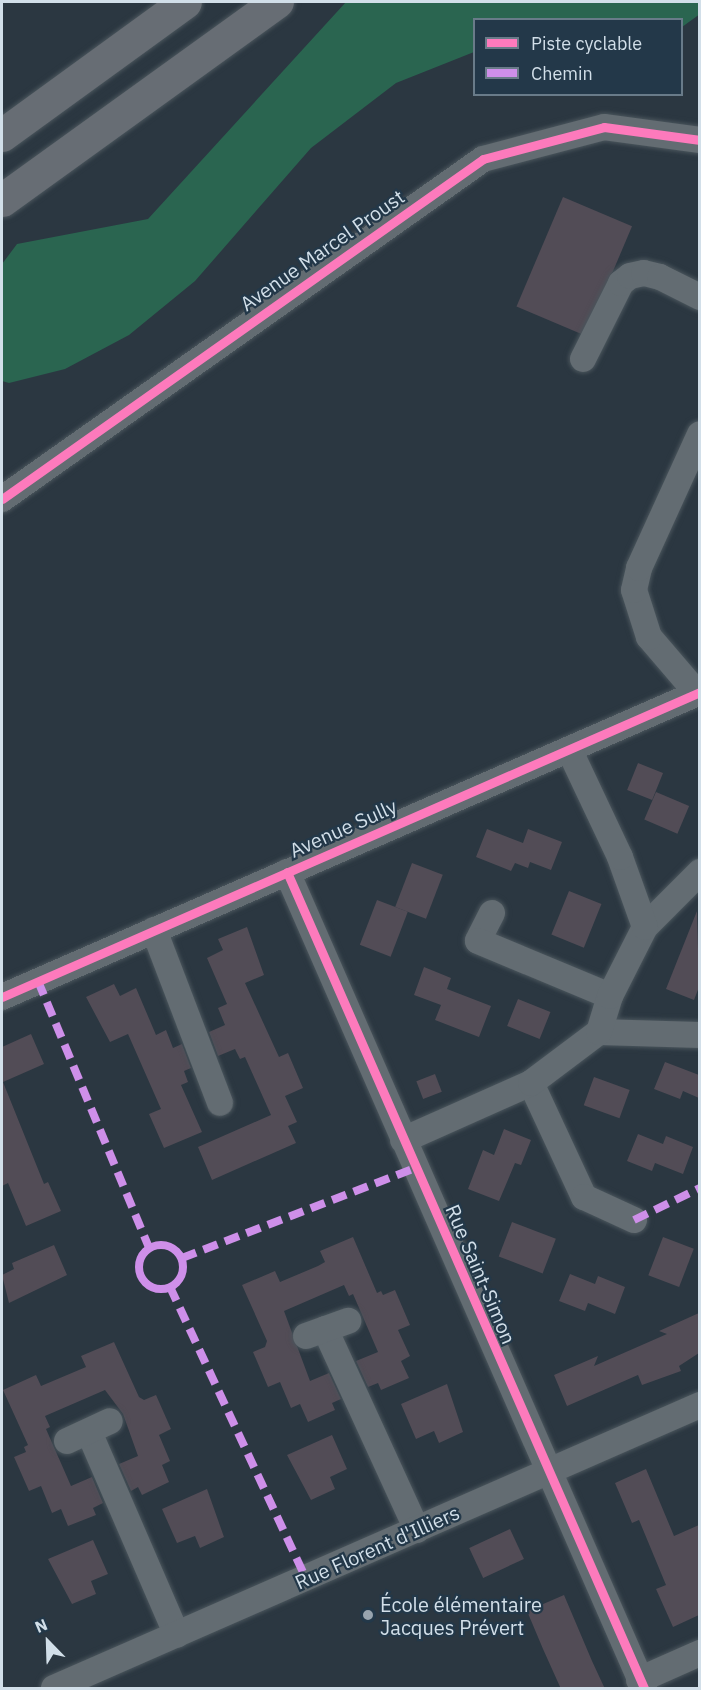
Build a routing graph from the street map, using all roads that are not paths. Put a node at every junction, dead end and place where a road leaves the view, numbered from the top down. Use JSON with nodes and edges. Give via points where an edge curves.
{"nodes":[{"id":1,"x":185,"y":2,"type":"edge"},
{"id":2,"x":277,"y":2,"type":"edge"},
{"id":3,"x":2,"y":135,"type":"edge"},
{"id":4,"x":699,"y":140,"type":"edge"},
{"id":5,"x":2,"y":200,"type":"edge"},
{"id":6,"x":699,"y":297,"type":"edge"},
{"id":7,"x":582,"y":359,"type":"dead end"},
{"id":8,"x":699,"y":434,"type":"edge"},
{"id":9,"x":2,"y":499,"type":"edge"},
{"id":10,"x":698,"y":693,"type":"edge"},
{"id":11,"x":569,"y":749,"type":"junction"},
{"id":12,"x":287,"y":872,"type":"junction"},
{"id":13,"x":699,"y":872,"type":"edge"},
{"id":14,"x":492,"y":913,"type":"dead end"},
{"id":15,"x":645,"y":927,"type":"junction"},
{"id":16,"x":154,"y":930,"type":"junction"},
{"id":17,"x":610,"y":996,"type":"junction"},
{"id":18,"x":2,"y":997,"type":"edge"},
{"id":19,"x":599,"y":1032,"type":"junction"},
{"id":20,"x":699,"y":1035,"type":"edge"},
{"id":21,"x":531,"y":1083,"type":"junction"},
{"id":22,"x":220,"y":1102,"type":"dead end"},
{"id":23,"x":404,"y":1140,"type":"junction"},
{"id":24,"x":634,"y":1221,"type":"dead end"},
{"id":25,"x":326,"y":1328,"type":"dead end"},
{"id":26,"x":699,"y":1405,"type":"edge"},
{"id":27,"x":88,"y":1431,"type":"dead end"},
{"id":28,"x":547,"y":1472,"type":"junction"},
{"id":29,"x":417,"y":1530,"type":"junction"},
{"id":30,"x":177,"y":1635,"type":"junction"},
{"id":31,"x":699,"y":1653,"type":"edge"},
{"id":32,"x":642,"y":1684,"type":"edge"},
{"id":33,"x":54,"y":1689,"type":"edge"}],
"edges":[{"from":1,"to":3,"type":"main road"},
{"from":2,"to":5,"type":"main road"},
{"from":4,"to":9,"type":"street","name":"Avenue Marcel Proust","via":[[604,128],[483,159]]},
{"from":6,"to":7,"type":"street","via":[[660,277],[644,273],[630,276],[621,283]]},
{"from":8,"to":10,"type":"street","via":[[639,568],[634,590],[649,637]]},
{"from":10,"to":11,"type":"street","name":"Avenue Sully"},
{"from":11,"to":12,"type":"street","name":"Avenue Sully"},
{"from":11,"to":15,"type":"street","via":[[620,857]]},
{"from":12,"to":16,"type":"street","name":"Avenue Sully"},
{"from":12,"to":23,"type":"street","name":"Rue Saint-Simon"},
{"from":13,"to":15,"type":"street"},
{"from":14,"to":17,"type":"street","via":[[478,941]]},
{"from":15,"to":17,"type":"street"},
{"from":16,"to":18,"type":"street","name":"Avenue Sully"},
{"from":16,"to":22,"type":"street"},
{"from":17,"to":19,"type":"street"},
{"from":19,"to":20,"type":"street"},
{"from":19,"to":21,"type":"street"},
{"from":21,"to":23,"type":"street"},
{"from":21,"to":24,"type":"street","via":[[584,1197]]},
{"from":23,"to":28,"type":"street","name":"Rue Saint-Simon"},
{"from":25,"to":29,"type":"street"},
{"from":26,"to":28,"type":"street","name":"Rue Florent d'Illiers"},
{"from":27,"to":30,"type":"street"},
{"from":28,"to":29,"type":"street","name":"Rue Florent d'Illiers"},
{"from":28,"to":32,"type":"street","name":"Rue Saint-Simon"},
{"from":29,"to":30,"type":"street","name":"Rue Florent d'Illiers"},
{"from":30,"to":33,"type":"street","name":"Rue Florent d'Illiers"},
{"from":31,"to":32,"type":"street"}]}
